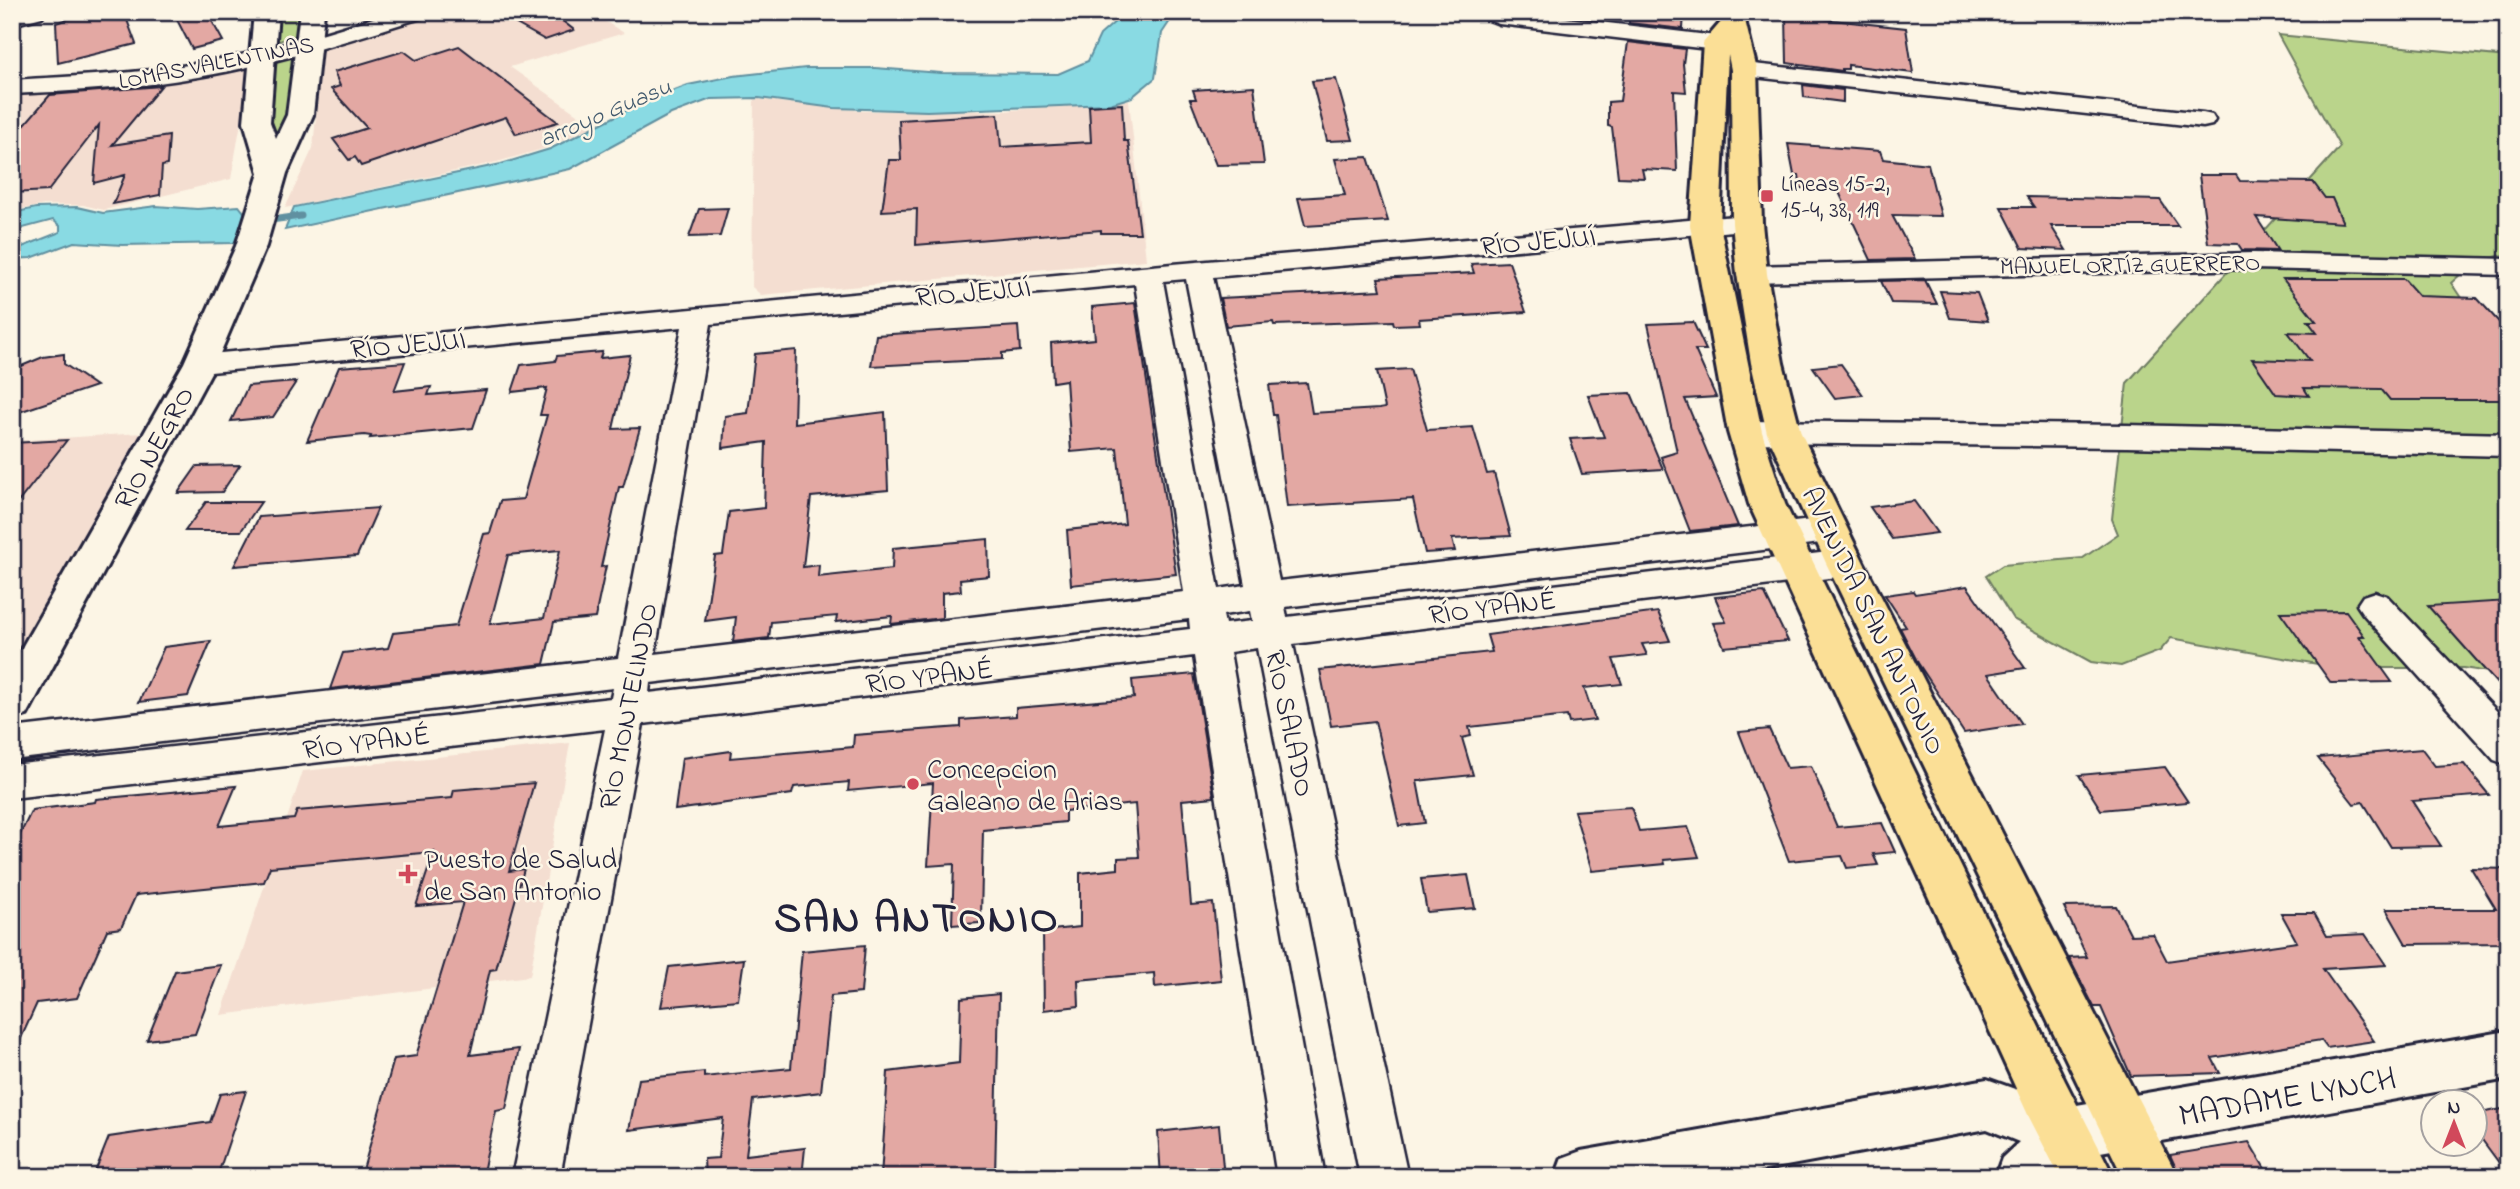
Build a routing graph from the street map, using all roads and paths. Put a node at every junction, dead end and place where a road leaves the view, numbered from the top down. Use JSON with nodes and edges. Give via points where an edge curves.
{"nodes":[{"id":1,"x":34,"y":12,"type":"edge"},
{"id":2,"x":266,"y":12,"type":"edge"},
{"id":3,"x":312,"y":12,"type":"edge"},
{"id":4,"x":416,"y":12,"type":"edge"},
{"id":5,"x":1489,"y":12,"type":"edge"},
{"id":6,"x":12,"y":18,"type":"edge"},
{"id":7,"x":1726,"y":27,"type":"edge"},
{"id":8,"x":310,"y":46,"type":"junction"},
{"id":9,"x":261,"y":57,"type":"junction"},
{"id":10,"x":1744,"y":70,"type":"junction"},
{"id":11,"x":12,"y":87,"type":"edge"},
{"id":12,"x":2203,"y":120,"type":"dead end"},
{"id":13,"x":272,"y":177,"type":"junction"},
{"id":14,"x":1746,"y":223,"type":"junction"},
{"id":15,"x":1705,"y":225,"type":"junction"},
{"id":16,"x":2508,"y":267,"type":"edge"},
{"id":17,"x":1198,"y":270,"type":"junction"},
{"id":18,"x":1752,"y":274,"type":"junction"},
{"id":19,"x":1148,"y":275,"type":"junction"},
{"id":20,"x":698,"y":317,"type":"junction"},
{"id":21,"x":200,"y":363,"type":"junction"},
{"id":22,"x":1745,"y":432,"type":"junction"},
{"id":23,"x":1784,"y":433,"type":"junction"},
{"id":24,"x":2508,"y":446,"type":"edge"},
{"id":25,"x":1814,"y":549,"type":"junction"},
{"id":26,"x":1265,"y":596,"type":"junction"},
{"id":27,"x":2375,"y":606,"type":"dead end"},
{"id":28,"x":1207,"y":622,"type":"junction"},
{"id":29,"x":1272,"y":633,"type":"junction"},
{"id":30,"x":634,"y":672,"type":"junction"},
{"id":31,"x":12,"y":703,"type":"edge"},
{"id":32,"x":627,"y":711,"type":"junction"},
{"id":33,"x":12,"y":744,"type":"edge"},
{"id":34,"x":2508,"y":749,"type":"edge"},
{"id":35,"x":12,"y":782,"type":"edge"},
{"id":36,"x":2508,"y":1055,"type":"edge"},
{"id":37,"x":2123,"y":1123,"type":"junction"},
{"id":38,"x":2076,"y":1155,"type":"edge"},
{"id":39,"x":536,"y":1177,"type":"edge"},
{"id":40,"x":1301,"y":1177,"type":"edge"},
{"id":41,"x":1384,"y":1177,"type":"edge"},
{"id":42,"x":1581,"y":1177,"type":"edge"},
{"id":43,"x":2021,"y":1177,"type":"edge"},
{"id":44,"x":2152,"y":1177,"type":"edge"}],
"edges":[{"from":1,"to":6,"type":"street"},
{"from":2,"to":9,"type":"street"},
{"from":3,"to":8,"type":"street","name":"RÍO NEGRO"},
{"from":4,"to":8,"type":"street","name":"LOMAS VALENTINAS"},
{"from":5,"to":7,"type":"street","via":[[1499,17]]},
{"from":7,"to":10,"type":"main road","name":"AVENIDA SAN ANTONIO","via":[[1741,48]]},
{"from":7,"to":15,"type":"main road","name":"AVENIDA SAN ANTONIO"},
{"from":8,"to":9,"type":"street","name":"LOMAS VALENTINAS"},
{"from":8,"to":13,"type":"street","name":"RÍO NEGRO","via":[[300,115]]},
{"from":9,"to":11,"type":"street","name":"LOMAS VALENTINAS","via":[[170,75]]},
{"from":9,"to":13,"type":"street","via":[[257,122]]},
{"from":10,"to":12,"type":"street"},
{"from":10,"to":14,"type":"main road","name":"AVENIDA SAN ANTONIO"},
{"from":13,"to":21,"type":"street","name":"RÍO NEGRO","via":[[251,246]]},
{"from":14,"to":15,"type":"street","name":"RÍO JEJUÍ"},
{"from":14,"to":18,"type":"main road","name":"AVENIDA SAN ANTONIO"},
{"from":15,"to":17,"type":"street","name":"RÍO JEJUÍ"},
{"from":15,"to":22,"type":"main road","name":"AVENIDA SAN ANTONIO"},
{"from":16,"to":18,"type":"street","name":"MANUEL ORTÍZ GUERRERO","via":[[2253,261]]},
{"from":17,"to":19,"type":"street","name":"RÍO JEJUÍ"},
{"from":17,"to":26,"type":"street","name":"RÍO SALADO"},
{"from":18,"to":23,"type":"main road","name":"AVENIDA SAN ANTONIO"},
{"from":19,"to":20,"type":"street","name":"RÍO JEJUÍ"},
{"from":19,"to":28,"type":"street"},
{"from":20,"to":21,"type":"street","name":"RÍO JEJUÍ"},
{"from":20,"to":30,"type":"street","name":"RÍO MONTELINDO"},
{"from":21,"to":31,"type":"street","name":"RÍO NEGRO"},
{"from":22,"to":23,"type":"street"},
{"from":22,"to":25,"type":"main road","name":"AVENIDA SAN ANTONIO","via":[[1767,504]]},
{"from":23,"to":24,"type":"street"},
{"from":23,"to":25,"type":"main road","name":"AVENIDA SAN ANTONIO"},
{"from":25,"to":26,"type":"street","name":"RÍO YPANÉ"},
{"from":25,"to":29,"type":"street","name":"RÍO YPANÉ"},
{"from":25,"to":37,"type":"main road","name":"AVENIDA SAN ANTONIO"},
{"from":25,"to":38,"type":"main road","name":"AVENIDA SAN ANTONIO"},
{"from":26,"to":28,"type":"street","name":"RÍO YPANÉ"},
{"from":26,"to":29,"type":"street","name":"RÍO SALADO"},
{"from":27,"to":34,"type":"street"},
{"from":28,"to":29,"type":"street","name":"RÍO YPANÉ"},
{"from":28,"to":30,"type":"street","name":"RÍO YPANÉ"},
{"from":28,"to":32,"type":"street","name":"RÍO YPANÉ"},
{"from":28,"to":40,"type":"street"},
{"from":29,"to":41,"type":"street","name":"RÍO SALADO"},
{"from":30,"to":32,"type":"street","name":"RÍO MONTELINDO"},
{"from":30,"to":33,"type":"street","name":"RÍO YPANÉ"},
{"from":32,"to":35,"type":"street","name":"RÍO YPANÉ"},
{"from":32,"to":39,"type":"street","name":"RÍO MONTELINDO"},
{"from":36,"to":37,"type":"street","name":"MADAME LYNCH"},
{"from":37,"to":38,"type":"street","name":"MADAME LYNCH"},
{"from":37,"to":44,"type":"main road","name":"AVENIDA SAN ANTONIO"},
{"from":38,"to":42,"type":"street","via":[[1987,1104]]},
{"from":38,"to":43,"type":"street"}]}
